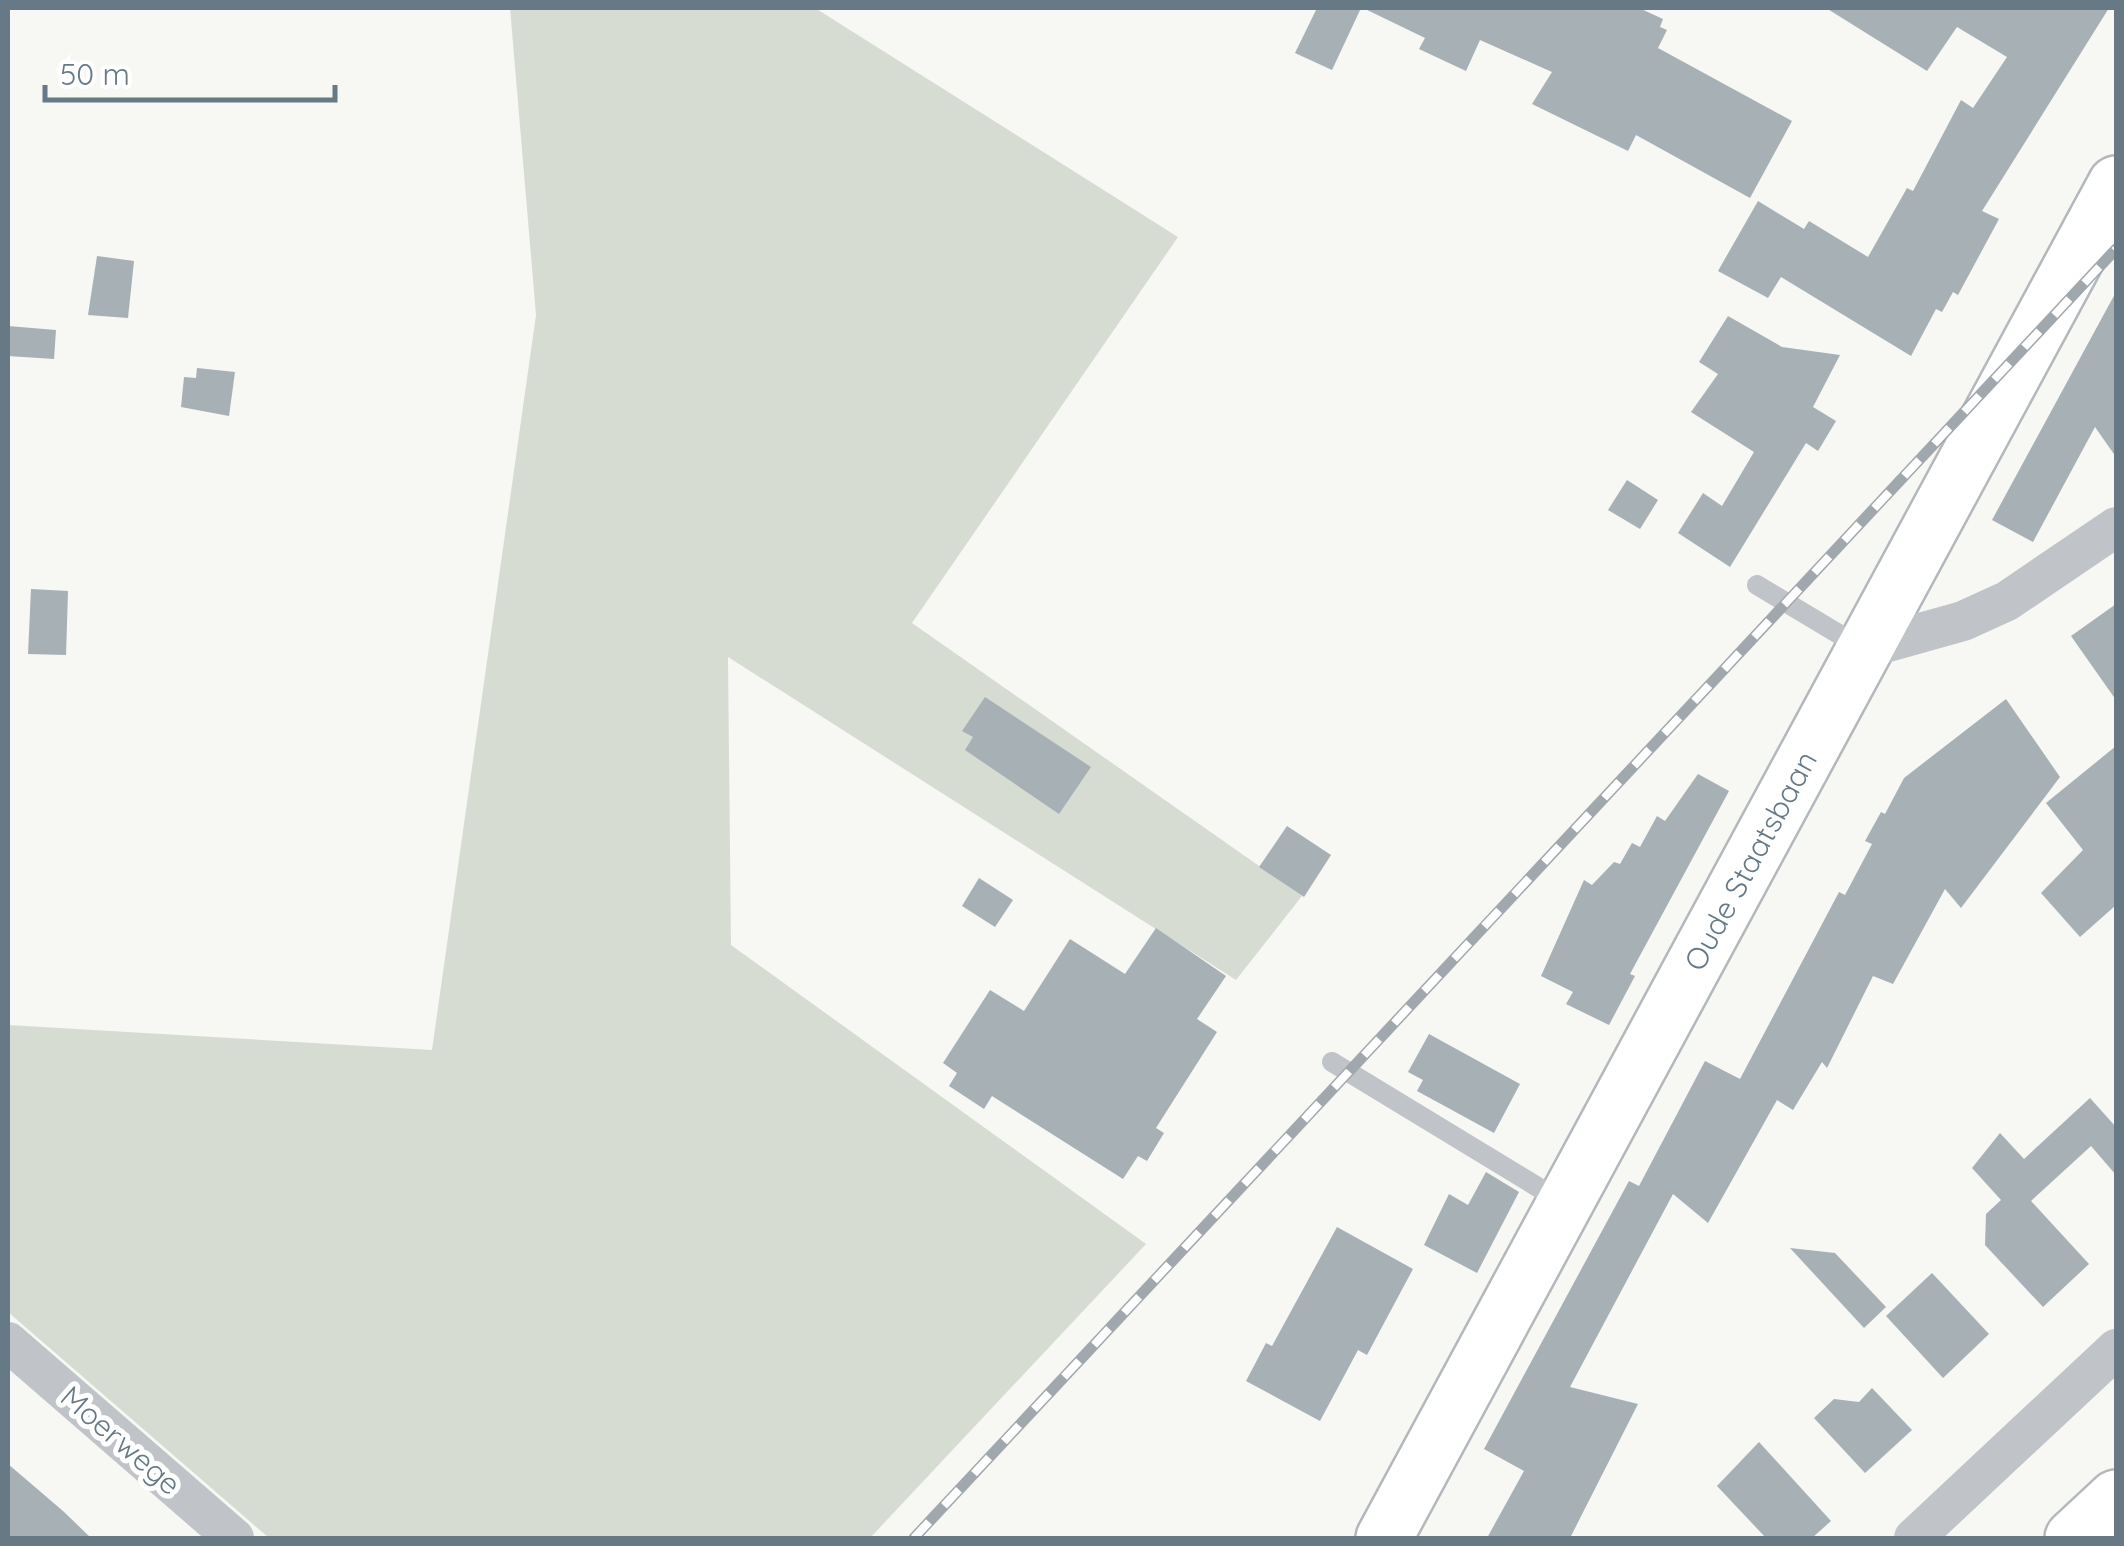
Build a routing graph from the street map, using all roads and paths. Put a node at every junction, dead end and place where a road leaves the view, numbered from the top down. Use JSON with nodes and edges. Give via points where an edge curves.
{"nodes":[{"id":1,"x":2116,"y":184,"type":"edge"},
{"id":2,"x":2116,"y":527,"type":"edge"},
{"id":3,"x":1757,"y":585,"type":"dead end"},
{"id":4,"x":1863,"y":648,"type":"junction"},
{"id":5,"x":1332,"y":1062,"type":"dead end"},
{"id":6,"x":1564,"y":1203,"type":"junction"},
{"id":7,"x":8,"y":1342,"type":"edge"},
{"id":8,"x":2116,"y":1350,"type":"edge"},
{"id":9,"x":2116,"y":1498,"type":"edge"},
{"id":10,"x":234,"y":1538,"type":"edge"},
{"id":11,"x":1384,"y":1538,"type":"edge"},
{"id":12,"x":1914,"y":1538,"type":"edge"},
{"id":13,"x":2073,"y":1538,"type":"edge"}],
"edges":[{"from":1,"to":4,"type":"street","name":"Oude Staatsbaan"},
{"from":2,"to":4,"type":"street","via":[[2007,601],[1963,621]]},
{"from":3,"to":4,"type":"lane"},
{"from":4,"to":6,"type":"street","name":"Oude Staatsbaan"},
{"from":5,"to":6,"type":"lane"},
{"from":6,"to":11,"type":"street","name":"Oude Staatsbaan"},
{"from":7,"to":10,"type":"street","name":"Moerwege"},
{"from":8,"to":12,"type":"street"},
{"from":9,"to":13,"type":"street"}]}
